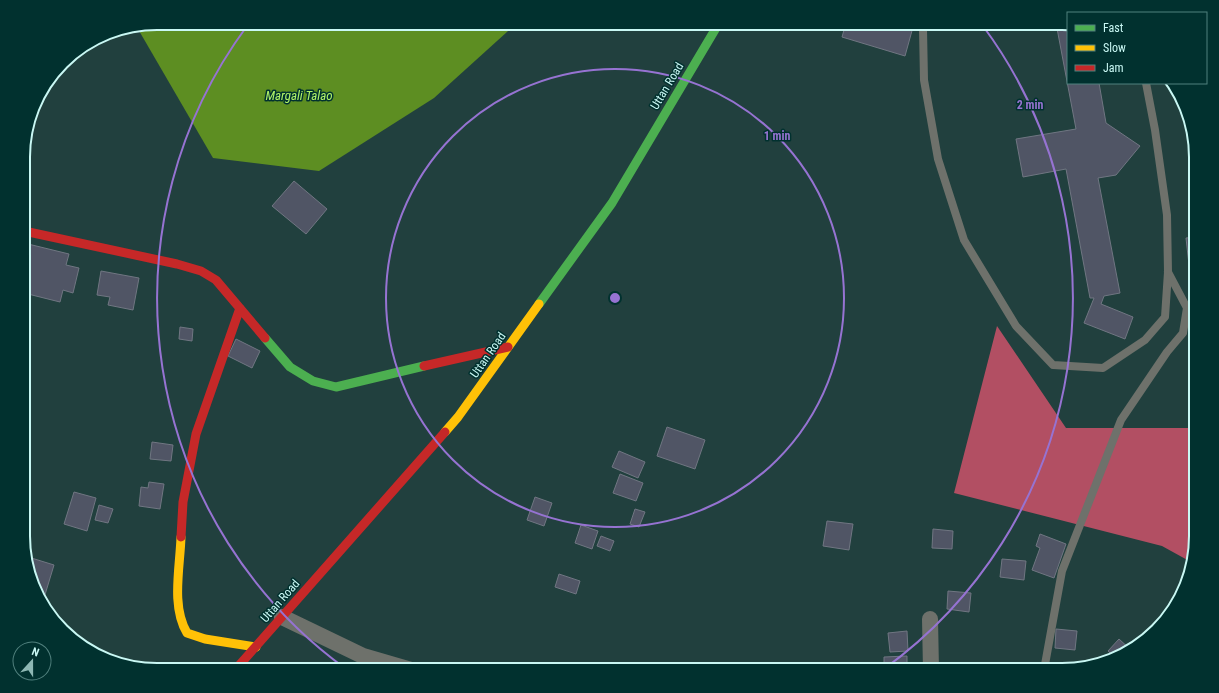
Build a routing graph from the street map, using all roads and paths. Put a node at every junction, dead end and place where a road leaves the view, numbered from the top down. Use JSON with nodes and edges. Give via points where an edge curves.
{"nodes":[{"id":1,"x":715,"y":30,"type":"edge"},
{"id":2,"x":923,"y":30,"type":"edge"},
{"id":3,"x":1146,"y":84,"type":"edge"},
{"id":4,"x":30,"y":232,"type":"edge"},
{"id":5,"x":1168,"y":272,"type":"junction"},
{"id":6,"x":240,"y":308,"type":"junction"},
{"id":7,"x":508,"y":347,"type":"junction"},
{"id":8,"x":282,"y":617,"type":"junction"},
{"id":9,"x":930,"y":619,"type":"dead end"},
{"id":10,"x":256,"y":646,"type":"junction"},
{"id":11,"x":242,"y":663,"type":"edge"},
{"id":12,"x":387,"y":663,"type":"edge"},
{"id":13,"x":931,"y":663,"type":"edge"},
{"id":14,"x":1045,"y":663,"type":"edge"}],
"edges":[{"from":1,"to":7,"type":"street","name":"Uttan Road","via":[[612,203]]},
{"from":2,"to":5,"type":"lane","via":[[924,80],[938,159],[964,240],[1016,326],[1053,365],[1103,368],[1145,340],[1165,317]]},
{"from":3,"to":5,"type":"lane","via":[[1156,130],[1167,215]]},
{"from":4,"to":6,"type":"street","via":[[202,271],[216,280]]},
{"from":5,"to":14,"type":"lane","via":[[1187,308],[1183,333],[1167,352],[1121,420],[1062,570]]},
{"from":6,"to":7,"type":"street","via":[[290,367],[313,381],[336,387]]},
{"from":6,"to":10,"type":"street","via":[[196,434],[183,502],[178,599],[180,621],[187,633],[205,639]]},
{"from":7,"to":8,"type":"street","name":"Uttan Road","via":[[458,417]]},
{"from":8,"to":10,"type":"street","name":"Uttan Road"},
{"from":8,"to":12,"type":"street","via":[[363,656]]},
{"from":9,"to":13,"type":"street"},
{"from":10,"to":11,"type":"street","name":"Uttan Road"}]}
